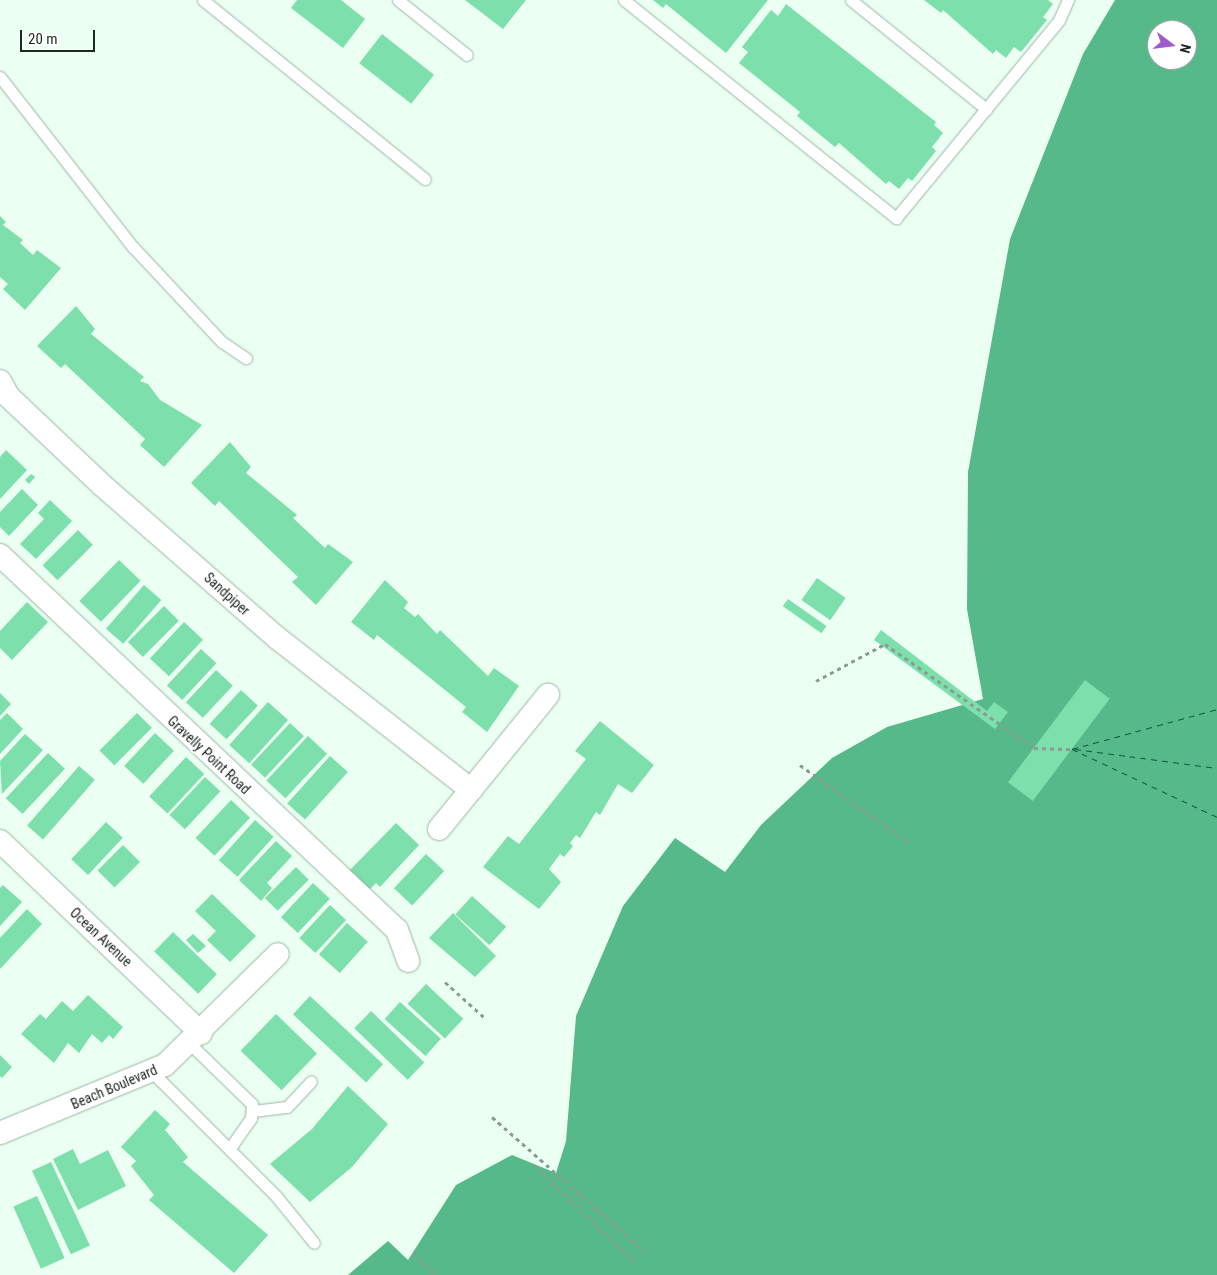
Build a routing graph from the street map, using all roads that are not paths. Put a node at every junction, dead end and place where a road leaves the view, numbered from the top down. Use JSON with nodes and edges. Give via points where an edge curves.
{"nodes":[{"id":1,"x":203,"y":0,"type":"edge"},
{"id":2,"x":398,"y":0,"type":"edge"},
{"id":3,"x":624,"y":0,"type":"edge"},
{"id":4,"x":851,"y":0,"type":"edge"},
{"id":5,"x":1068,"y":0,"type":"edge"},
{"id":6,"x":467,"y":55,"type":"dead end"},
{"id":7,"x":0,"y":77,"type":"edge"},
{"id":8,"x":986,"y":109,"type":"junction"},
{"id":9,"x":425,"y":179,"type":"dead end"},
{"id":10,"x":246,"y":358,"type":"dead end"},
{"id":11,"x":0,"y":381,"type":"edge"},
{"id":12,"x":0,"y":555,"type":"edge"},
{"id":13,"x":548,"y":695,"type":"dead end"},
{"id":14,"x":471,"y":790,"type":"junction"},
{"id":15,"x":439,"y":828,"type":"dead end"},
{"id":16,"x":0,"y":841,"type":"edge"},
{"id":17,"x":278,"y":954,"type":"dead end"},
{"id":18,"x":408,"y":961,"type":"dead end"},
{"id":19,"x":195,"y":1038,"type":"junction"},
{"id":20,"x":151,"y":1072,"type":"junction"},
{"id":21,"x":311,"y":1081,"type":"dead end"},
{"id":22,"x":252,"y":1111,"type":"junction"},
{"id":23,"x":0,"y":1133,"type":"edge"},
{"id":24,"x":228,"y":1149,"type":"junction"},
{"id":25,"x":314,"y":1242,"type":"dead end"}],
"edges":[{"from":1,"to":9,"type":"lane"},
{"from":2,"to":6,"type":"lane"},
{"from":3,"to":8,"type":"lane","via":[[896,218]]},
{"from":4,"to":8,"type":"lane"},
{"from":5,"to":8,"type":"lane","via":[[1059,20]]},
{"from":7,"to":10,"type":"lane","via":[[133,248],[222,342]]},
{"from":11,"to":14,"type":"street","name":"Sandpiper","via":[[9,397],[103,486],[276,637]]},
{"from":12,"to":18,"type":"street","name":"Gravelly Point Road","via":[[397,930]]},
{"from":13,"to":14,"type":"street"},
{"from":14,"to":15,"type":"street"},
{"from":16,"to":19,"type":"street","name":"Ocean Avenue"},
{"from":17,"to":19,"type":"street","name":"Beach Boulevard"},
{"from":19,"to":20,"type":"street","name":"Beach Boulevard"},
{"from":19,"to":22,"type":"lane","via":[[248,1097]]},
{"from":20,"to":23,"type":"street","name":"Beach Boulevard"},
{"from":20,"to":24,"type":"lane"},
{"from":21,"to":22,"type":"lane","via":[[281,1110]]},
{"from":22,"to":24,"type":"lane","via":[[246,1128]]},
{"from":24,"to":25,"type":"lane"}]}
